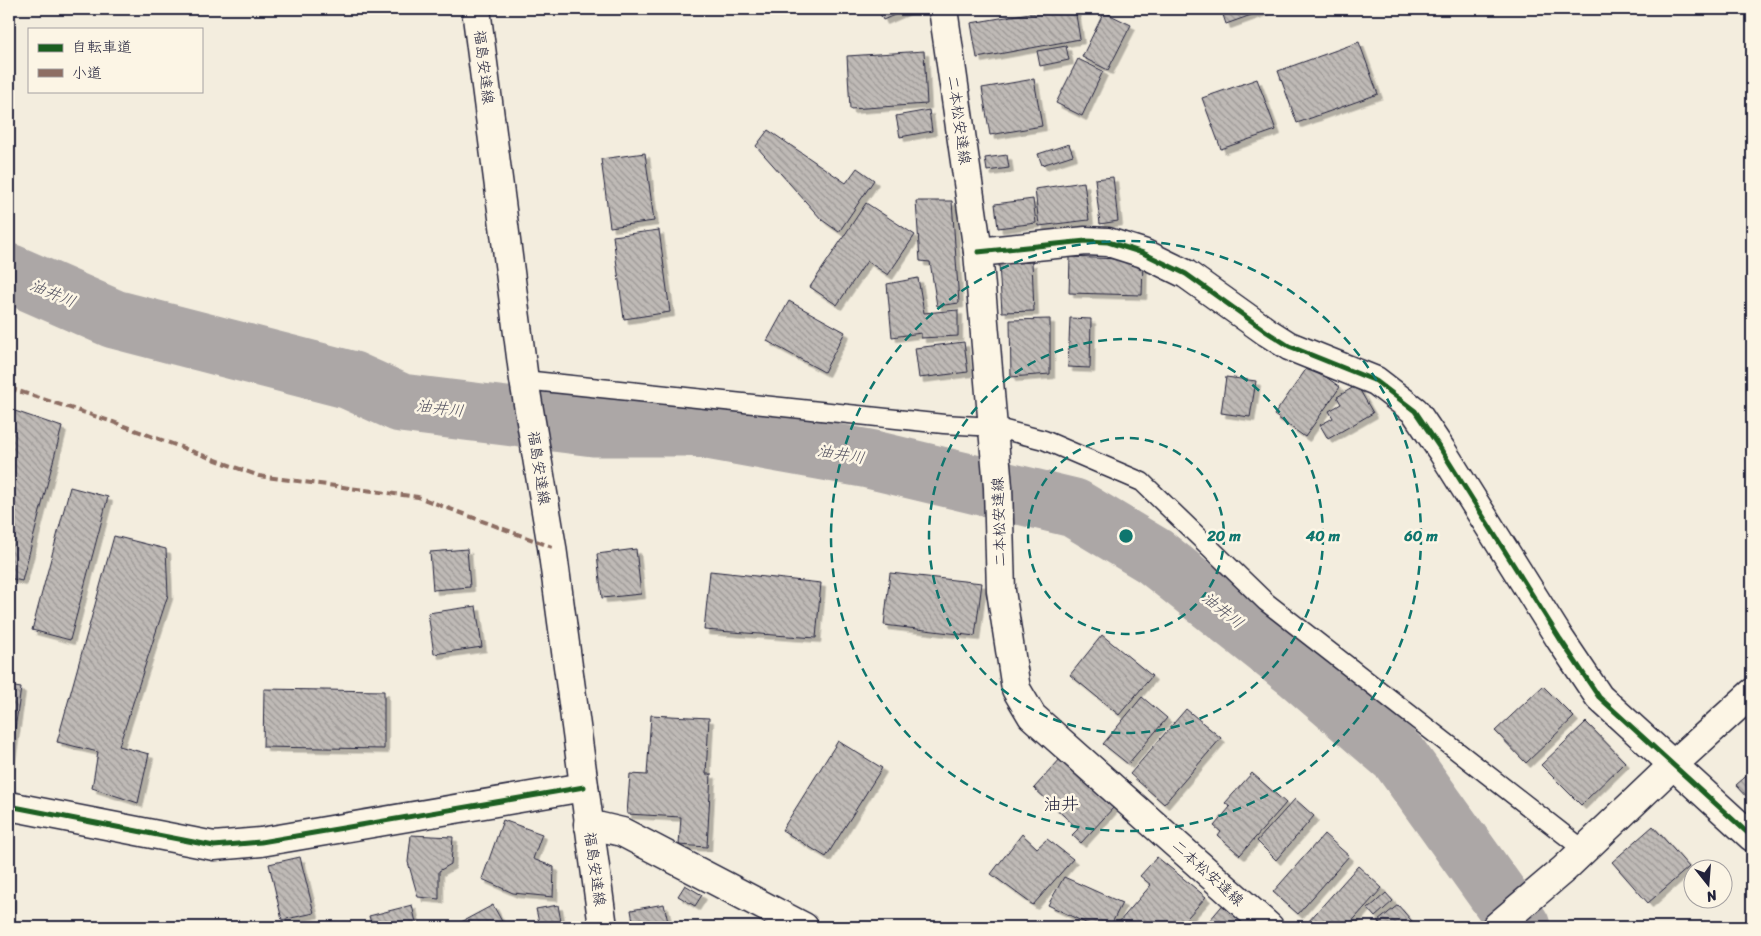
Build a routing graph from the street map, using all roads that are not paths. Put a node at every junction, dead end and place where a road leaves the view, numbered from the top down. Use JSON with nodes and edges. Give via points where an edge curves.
{"nodes":[{"id":1,"x":476,"y":9,"type":"edge"},
{"id":2,"x":944,"y":9,"type":"edge"},
{"id":3,"x":978,"y":252,"type":"junction"},
{"id":4,"x":524,"y":380,"type":"junction"},
{"id":5,"x":993,"y":426,"type":"junction"},
{"id":6,"x":1752,"y":693,"type":"edge"},
{"id":7,"x":1674,"y":764,"type":"junction"},
{"id":8,"x":584,"y":787,"type":"junction"},
{"id":9,"x":9,"y":806,"type":"edge"},
{"id":10,"x":588,"y":824,"type":"junction"},
{"id":11,"x":1752,"y":837,"type":"edge"},
{"id":12,"x":1584,"y":850,"type":"junction"},
{"id":13,"x":603,"y":927,"type":"edge"},
{"id":14,"x":804,"y":927,"type":"edge"},
{"id":15,"x":1269,"y":927,"type":"edge"},
{"id":16,"x":1496,"y":927,"type":"edge"}],
"edges":[{"from":1,"to":4,"type":"street","name":"福島安達線"},
{"from":2,"to":3,"type":"street","name":"二本松安達線"},
{"from":3,"to":5,"type":"street","name":"二本松安達線"},
{"from":3,"to":7,"type":"street","via":[[1086,241],[1108,242],[1143,253],[1186,274],[1288,346],[1376,381],[1415,411],[1599,698]]},
{"from":4,"to":5,"type":"lane","via":[[944,424]]},
{"from":4,"to":8,"type":"street","name":"福島安達線"},
{"from":5,"to":12,"type":"lane","via":[[1044,440],[1142,482],[1266,602]]},
{"from":5,"to":15,"type":"street","name":"二本松安達線","via":[[1001,591],[1016,689],[1032,716]]},
{"from":6,"to":7,"type":"street"},
{"from":7,"to":11,"type":"street"},
{"from":7,"to":12,"type":"street"},
{"from":8,"to":9,"type":"street","via":[[261,842],[214,846]]},
{"from":8,"to":10,"type":"street","name":"福島安達線"},
{"from":10,"to":13,"type":"street","name":"福島安達線"},
{"from":10,"to":14,"type":"street","via":[[622,832]]},
{"from":12,"to":16,"type":"street"}]}
